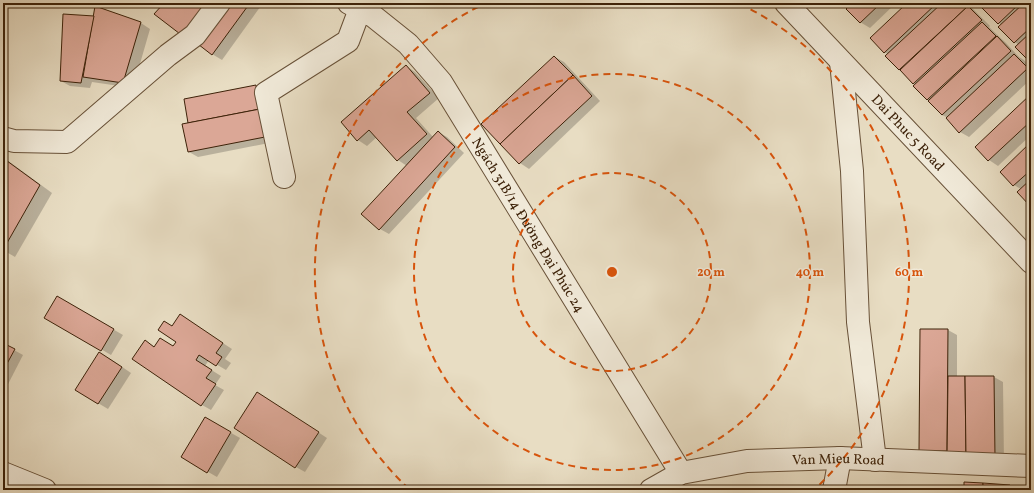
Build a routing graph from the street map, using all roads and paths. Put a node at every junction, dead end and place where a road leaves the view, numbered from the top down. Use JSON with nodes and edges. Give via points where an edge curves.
{"nodes":[{"id":1,"x":219,"y":3,"type":"edge"},
{"id":2,"x":786,"y":3,"type":"edge"},
{"id":3,"x":358,"y":5,"type":"edge"},
{"id":4,"x":841,"y":62,"type":"junction"},
{"id":5,"x":3,"y":138,"type":"edge"},
{"id":6,"x":284,"y":177,"type":"dead end"},
{"id":7,"x":1031,"y":262,"type":"edge"},
{"id":8,"x":840,"y":458,"type":"junction"},
{"id":9,"x":875,"y":460,"type":"junction"},
{"id":10,"x":1031,"y":466,"type":"edge"},
{"id":11,"x":3,"y":473,"type":"edge"},
{"id":12,"x":681,"y":473,"type":"junction"},
{"id":13,"x":45,"y":490,"type":"edge"},
{"id":14,"x":650,"y":490,"type":"edge"},
{"id":15,"x":834,"y":490,"type":"edge"}],
"edges":[{"from":1,"to":5,"type":"street","via":[[195,35],[67,142],[14,141]]},
{"from":2,"to":4,"type":"street","name":"Dai Phuc 5 Road"},
{"from":3,"to":6,"type":"street","via":[[348,41],[266,93]]},
{"from":3,"to":12,"type":"street","name":"Ngách 31B/14 Đường Đại Phúc 24","via":[[408,44],[441,82]]},
{"from":4,"to":7,"type":"street","name":"Dai Phuc 5 Road"},
{"from":4,"to":9,"type":"street","via":[[852,171],[858,322]]},
{"from":8,"to":9,"type":"street","name":"Van Mieu Road"},
{"from":8,"to":12,"type":"street","name":"Van Mieu Road","via":[[747,461]]},
{"from":8,"to":15,"type":"street"},
{"from":9,"to":10,"type":"street","name":"Van Mieu Road"},
{"from":11,"to":13,"type":"street"},
{"from":12,"to":14,"type":"street","name":"Van Mieu Road"}]}
